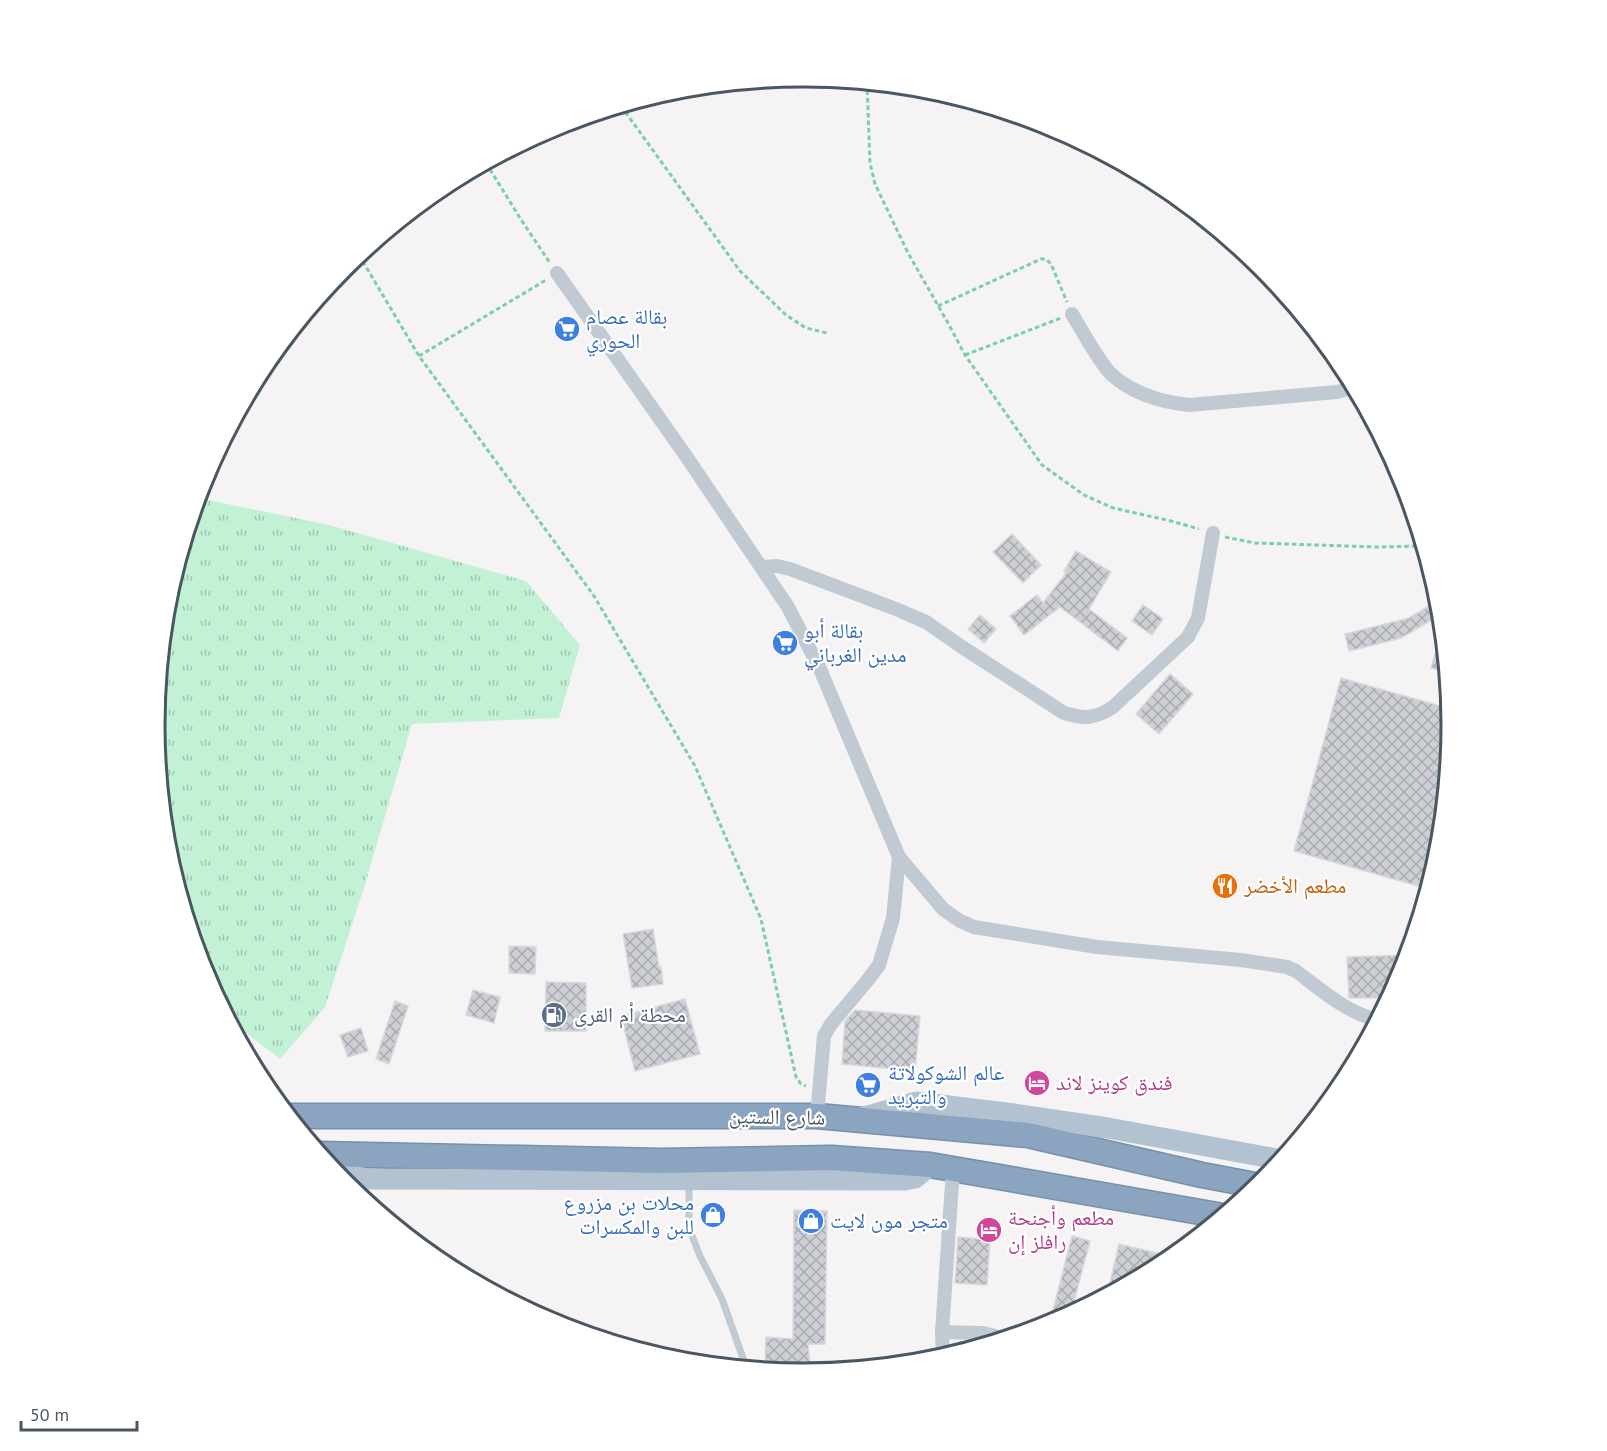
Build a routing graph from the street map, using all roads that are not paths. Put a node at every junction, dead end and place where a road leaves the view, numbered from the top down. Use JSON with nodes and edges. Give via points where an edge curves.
{"nodes":[{"id":1,"x":557,"y":273,"type":"road end"},
{"id":2,"x":1072,"y":314,"type":"road end"},
{"id":3,"x":1346,"y":390,"type":"edge"},
{"id":4,"x":1213,"y":533,"type":"road end"},
{"id":5,"x":761,"y":567,"type":"junction"},
{"id":6,"x":899,"y":857,"type":"junction"},
{"id":7,"x":1370,"y":1018,"type":"edge"},
{"id":8,"x":299,"y":1116,"type":"edge"},
{"id":9,"x":817,"y":1116,"type":"junction"},
{"id":10,"x":858,"y":1119,"type":"junction"},
{"id":11,"x":331,"y":1155,"type":"edge"},
{"id":12,"x":1272,"y":1158,"type":"edge"},
{"id":13,"x":941,"y":1167,"type":"junction"},
{"id":14,"x":661,"y":1170,"type":"junction"},
{"id":15,"x":352,"y":1177,"type":"edge"},
{"id":16,"x":689,"y":1179,"type":"junction"},
{"id":17,"x":1248,"y":1184,"type":"edge"},
{"id":18,"x":1211,"y":1217,"type":"edge"},
{"id":19,"x":942,"y":1332,"type":"junction"},
{"id":20,"x":992,"y":1335,"type":"edge"},
{"id":21,"x":943,"y":1348,"type":"edge"},
{"id":22,"x":744,"y":1361,"type":"dead end"}],
"edges":[{"from":1,"to":5,"type":"street"},
{"from":2,"to":3,"type":"street","via":[[1110,373],[1133,390],[1167,403],[1189,405]]},
{"from":4,"to":5,"type":"street","via":[[1198,618],[1188,637],[1113,707],[1091,717],[1064,713],[926,622],[790,569]]},
{"from":5,"to":6,"type":"street","via":[[788,607],[820,669]]},
{"from":6,"to":7,"type":"street","via":[[943,909],[974,927],[1097,947],[1287,967],[1345,1007]]},
{"from":6,"to":9,"type":"street","via":[[893,918],[879,965],[824,1036]]},
{"from":8,"to":9,"type":"highway","name":"شارع الستين"},
{"from":9,"to":10,"type":"highway","name":"شارع الستين"},
{"from":10,"to":12,"type":"main road","via":[[916,1102],[1108,1128]]},
{"from":10,"to":17,"type":"highway","name":"شارع الستين","via":[[1028,1135]]},
{"from":11,"to":14,"type":"highway","name":"شارع الستين"},
{"from":13,"to":14,"type":"highway","name":"شارع الستين","via":[[831,1158]]},
{"from":13,"to":16,"type":"main road","via":[[905,1180]]},
{"from":13,"to":18,"type":"highway","name":"شارع الستين"},
{"from":13,"to":19,"type":"street"},
{"from":14,"to":15,"type":"main road"},
{"from":14,"to":16,"type":"main road"},
{"from":16,"to":22,"type":"lane","via":[[689,1228],[722,1299]]},
{"from":19,"to":20,"type":"street"},
{"from":19,"to":21,"type":"street"}]}
